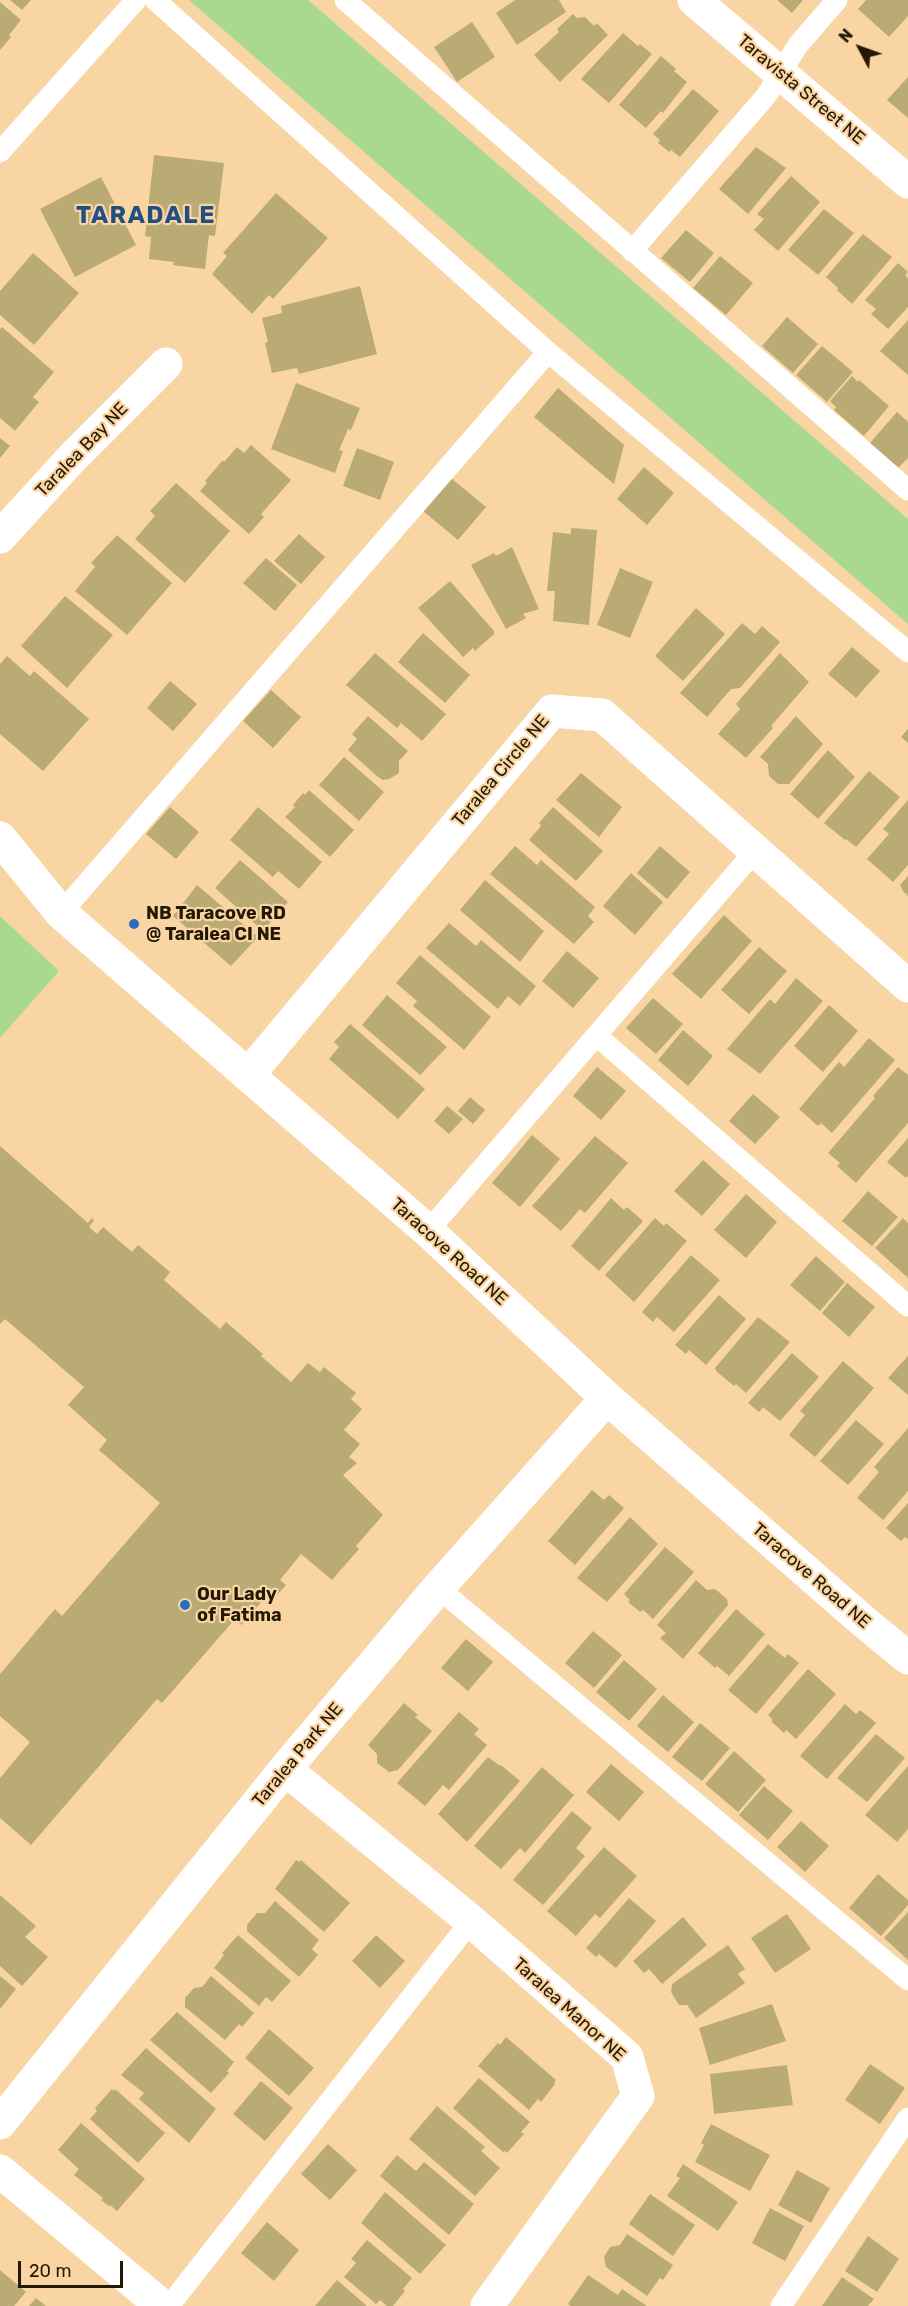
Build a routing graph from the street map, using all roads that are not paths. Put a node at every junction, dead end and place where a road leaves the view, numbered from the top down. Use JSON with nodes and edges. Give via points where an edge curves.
{"nodes":[{"id":1,"x":136,"y":0,"type":"edge"},
{"id":2,"x":155,"y":0,"type":"edge"},
{"id":3,"x":345,"y":0,"type":"edge"},
{"id":4,"x":694,"y":0,"type":"edge"},
{"id":5,"x":837,"y":0,"type":"edge"},
{"id":6,"x":781,"y":72,"type":"junction"},
{"id":7,"x":0,"y":152,"type":"edge"},
{"id":8,"x":908,"y":182,"type":"edge"},
{"id":9,"x":632,"y":251,"type":"junction"},
{"id":10,"x":548,"y":352,"type":"junction"},
{"id":11,"x":166,"y":364,"type":"dead end"},
{"id":12,"x":908,"y":490,"type":"edge"},
{"id":13,"x":0,"y":537,"type":"edge"},
{"id":14,"x":908,"y":651,"type":"edge"},
{"id":15,"x":0,"y":838,"type":"edge"},
{"id":16,"x":755,"y":851,"type":"junction"},
{"id":17,"x":61,"y":913,"type":"junction"},
{"id":18,"x":908,"y":986,"type":"edge"},
{"id":19,"x":597,"y":1036,"type":"junction"},
{"id":20,"x":249,"y":1074,"type":"junction"},
{"id":21,"x":428,"y":1231,"type":"junction"},
{"id":22,"x":908,"y":1306,"type":"edge"},
{"id":23,"x":607,"y":1398,"type":"junction"},
{"id":24,"x":438,"y":1588,"type":"junction"},
{"id":25,"x":908,"y":1658,"type":"edge"},
{"id":26,"x":285,"y":1769,"type":"junction"},
{"id":27,"x":471,"y":1921,"type":"junction"},
{"id":28,"x":908,"y":1980,"type":"edge"},
{"id":29,"x":908,"y":2118,"type":"edge"},
{"id":30,"x":0,"y":2123,"type":"edge"},
{"id":31,"x":0,"y":2171,"type":"edge"},
{"id":32,"x":162,"y":2306,"type":"edge"},
{"id":33,"x":169,"y":2306,"type":"edge"},
{"id":34,"x":487,"y":2306,"type":"edge"},
{"id":35,"x":781,"y":2306,"type":"edge"}],
"edges":[{"from":1,"to":7,"type":"lane"},
{"from":2,"to":10,"type":"lane"},
{"from":3,"to":9,"type":"lane"},
{"from":4,"to":6,"type":"street","name":"Taravista Street NE"},
{"from":5,"to":6,"type":"lane","via":[[798,45]]},
{"from":6,"to":8,"type":"street","name":"Taravista Street NE"},
{"from":6,"to":9,"type":"lane","via":[[766,96]]},
{"from":9,"to":12,"type":"lane"},
{"from":10,"to":14,"type":"lane"},
{"from":10,"to":17,"type":"lane"},
{"from":11,"to":13,"type":"street","name":"Taralea Bay NE"},
{"from":15,"to":17,"type":"street","name":"Taracove Road NE"},
{"from":16,"to":18,"type":"street","name":"Taralea Circle NE"},
{"from":16,"to":19,"type":"lane"},
{"from":16,"to":20,"type":"street","name":"Taralea Circle NE","via":[[602,715],[552,711]]},
{"from":17,"to":20,"type":"street","name":"Taracove Road NE"},
{"from":19,"to":21,"type":"lane"},
{"from":19,"to":22,"type":"lane"},
{"from":20,"to":21,"type":"street","name":"Taracove Road NE"},
{"from":21,"to":23,"type":"street","name":"Taracove Road NE"},
{"from":23,"to":24,"type":"street","name":"Taralea Park NE"},
{"from":23,"to":25,"type":"street","name":"Taracove Road NE"},
{"from":24,"to":26,"type":"street","name":"Taralea Park NE"},
{"from":24,"to":28,"type":"lane"},
{"from":26,"to":27,"type":"street","name":"Taralea Manor NE"},
{"from":26,"to":30,"type":"street","name":"Taralea Park NE"},
{"from":27,"to":33,"type":"lane"},
{"from":27,"to":34,"type":"street","name":"Taralea Manor NE","via":[[627,2057],[638,2096]]},
{"from":29,"to":35,"type":"lane"},
{"from":31,"to":32,"type":"street"}]}
